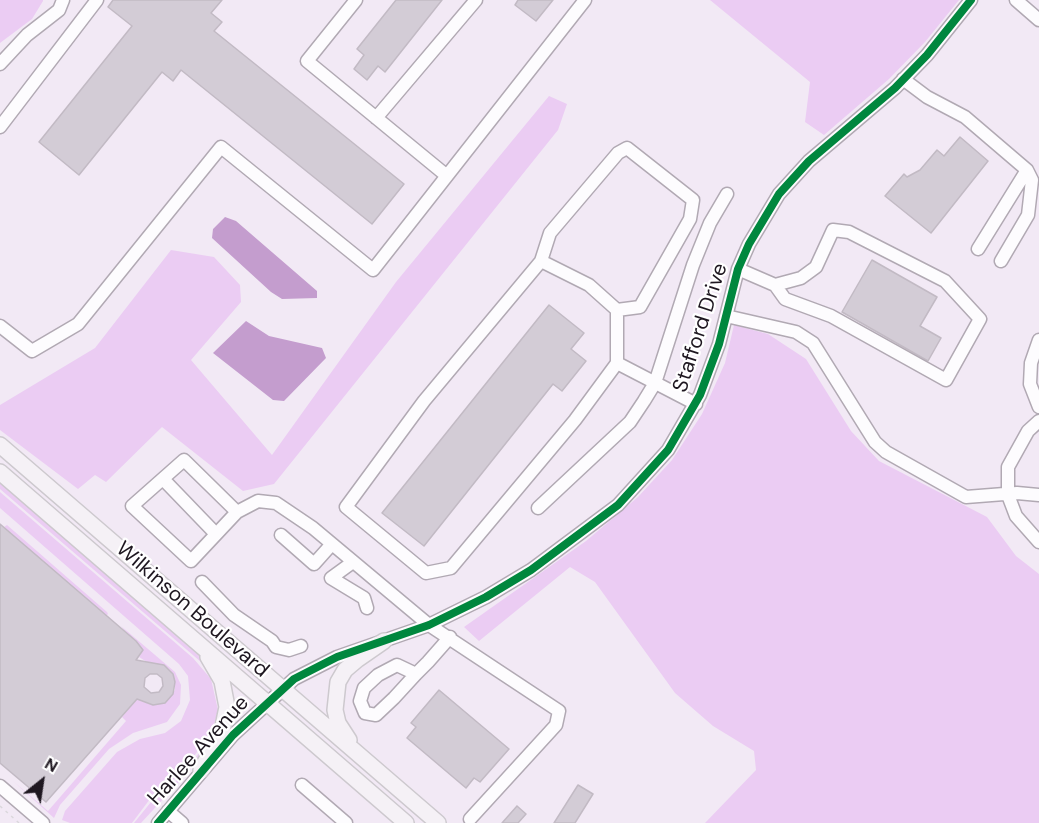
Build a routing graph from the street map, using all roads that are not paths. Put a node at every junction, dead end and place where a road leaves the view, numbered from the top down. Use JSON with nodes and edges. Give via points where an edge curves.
{"nodes":[{"id":1,"x":53,"y":0,"type":"edge"},
{"id":2,"x":63,"y":0,"type":"edge"},
{"id":3,"x":96,"y":0,"type":"edge"},
{"id":4,"x":356,"y":0,"type":"edge"},
{"id":5,"x":476,"y":0,"type":"edge"},
{"id":6,"x":585,"y":0,"type":"edge"},
{"id":7,"x":971,"y":0,"type":"edge"},
{"id":8,"x":1016,"y":0,"type":"edge"},
{"id":9,"x":52,"y":14,"type":"junction"},
{"id":10,"x":1039,"y":20,"type":"edge"},
{"id":11,"x":0,"y":64,"type":"edge"},
{"id":12,"x":903,"y":79,"type":"junction"},
{"id":13,"x":376,"y":118,"type":"junction"},
{"id":14,"x":0,"y":127,"type":"edge"},
{"id":15,"x":1027,"y":170,"type":"junction"},
{"id":16,"x":447,"y":176,"type":"junction"},
{"id":17,"x":727,"y":194,"type":"dead end"},
{"id":18,"x":978,"y":249,"type":"dead end"},
{"id":19,"x":541,"y":261,"type":"junction"},
{"id":20,"x":1001,"y":261,"type":"dead end"},
{"id":21,"x":738,"y":270,"type":"junction"},
{"id":22,"x":775,"y":285,"type":"junction"},
{"id":23,"x":617,"y":310,"type":"junction"},
{"id":24,"x":726,"y":316,"type":"junction"},
{"id":25,"x":0,"y":326,"type":"edge"},
{"id":26,"x":1039,"y":340,"type":"edge"},
{"id":27,"x":617,"y":363,"type":"junction"},
{"id":28,"x":655,"y":382,"type":"junction"},
{"id":29,"x":696,"y":404,"type":"junction"},
{"id":30,"x":1039,"y":407,"type":"edge"},
{"id":31,"x":1039,"y":421,"type":"edge"},
{"id":32,"x":1,"y":449,"type":"edge"},
{"id":33,"x":0,"y":472,"type":"edge"},
{"id":34,"x":163,"y":479,"type":"junction"},
{"id":35,"x":1008,"y":495,"type":"junction"},
{"id":36,"x":1039,"y":495,"type":"edge"},
{"id":37,"x":538,"y":508,"type":"dead end"},
{"id":38,"x":237,"y":512,"type":"junction"},
{"id":39,"x":216,"y":534,"type":"junction"},
{"id":40,"x":281,"y":535,"type":"dead end"},
{"id":41,"x":1039,"y":542,"type":"edge"},
{"id":42,"x":332,"y":545,"type":"junction"},
{"id":43,"x":353,"y":562,"type":"junction"},
{"id":44,"x":202,"y":582,"type":"dead end"},
{"id":45,"x":367,"y":608,"type":"dead end"},
{"id":46,"x":429,"y":624,"type":"junction"},
{"id":47,"x":191,"y":636,"type":"junction"},
{"id":48,"x":450,"y":637,"type":"junction"},
{"id":49,"x":384,"y":641,"type":"junction"},
{"id":50,"x":301,"y":646,"type":"dead end"},
{"id":51,"x":416,"y":674,"type":"junction"},
{"id":52,"x":283,"y":688,"type":"junction"},
{"id":53,"x":267,"y":702,"type":"junction"},
{"id":54,"x":369,"y":763,"type":"junction"},
{"id":55,"x":201,"y":770,"type":"junction"},
{"id":56,"x":302,"y":785,"type":"dead end"},
{"id":57,"x":0,"y":786,"type":"edge"},
{"id":58,"x":168,"y":811,"type":"junction"},
{"id":59,"x":470,"y":819,"type":"dead end"},
{"id":60,"x":43,"y":823,"type":"edge"},
{"id":61,"x":158,"y":823,"type":"edge"},
{"id":62,"x":182,"y":823,"type":"edge"},
{"id":63,"x":346,"y":823,"type":"edge"},
{"id":64,"x":406,"y":823,"type":"edge"},
{"id":65,"x":438,"y":823,"type":"edge"}],
"edges":[{"from":1,"to":9,"type":"street"},
{"from":2,"to":9,"type":"street","via":[[59,10]]},
{"from":3,"to":14,"type":"street"},
{"from":4,"to":13,"type":"street","via":[[308,61]]},
{"from":5,"to":13,"type":"street"},
{"from":6,"to":16,"type":"street"},
{"from":7,"to":12,"type":"street","name":"Stafford Drive"},
{"from":8,"to":10,"type":"street"},
{"from":9,"to":11,"type":"street","via":[[12,48]]},
{"from":12,"to":15,"type":"street","via":[[965,117]]},
{"from":12,"to":21,"type":"street","name":"Stafford Drive","via":[[799,171],[779,194]]},
{"from":13,"to":16,"type":"street"},
{"from":15,"to":18,"type":"street"},
{"from":15,"to":20,"type":"street","via":[[1032,180],[1028,215]]},
{"from":16,"to":25,"type":"street","via":[[373,270],[221,147],[78,324],[32,351]]},
{"from":17,"to":28,"type":"street","via":[[693,265]]},
{"from":19,"to":23,"type":"street","via":[[589,285]]},
{"from":19,"to":23,"type":"street","via":[[550,234],[618,153],[627,148],[693,200],[690,219],[640,307]]},
{"from":19,"to":27,"type":"street","via":[[424,401],[346,507],[426,573],[451,568],[575,420]]},
{"from":21,"to":22,"type":"street"},
{"from":21,"to":24,"type":"street","name":"Stafford Drive"},
{"from":22,"to":22,"type":"street","via":[[801,278],[816,267],[833,230],[849,232],[945,281],[980,320],[946,380],[831,316],[785,299]]},
{"from":23,"to":27,"type":"street"},
{"from":24,"to":29,"type":"street","name":"Stafford Drive"},
{"from":24,"to":35,"type":"street","via":[[796,332],[813,343],[875,442],[886,452],[966,496]]},
{"from":26,"to":30,"type":"street","via":[[1031,363],[1030,384]]},
{"from":27,"to":28,"type":"street"},
{"from":28,"to":29,"type":"street"},
{"from":28,"to":37,"type":"street","via":[[630,422]]},
{"from":29,"to":46,"type":"street","name":"Stafford Drive","via":[[668,450],[618,505],[531,570]]},
{"from":31,"to":35,"type":"street","via":[[1008,467]]},
{"from":32,"to":52,"type":"main road","name":"Wilkinson Boulevard"},
{"from":33,"to":47,"type":"main road","name":"Wilkinson Boulevard"},
{"from":34,"to":38,"type":"street","via":[[184,460]]},
{"from":34,"to":39,"type":"street"},
{"from":34,"to":39,"type":"street","via":[[132,506],[191,561]]},
{"from":35,"to":36,"type":"street"},
{"from":35,"to":41,"type":"street","via":[[1016,516]]},
{"from":38,"to":39,"type":"street"},
{"from":38,"to":42,"type":"street","via":[[258,501],[276,503]]},
{"from":40,"to":42,"type":"street","via":[[314,564]]},
{"from":42,"to":43,"type":"street"},
{"from":43,"to":45,"type":"street","via":[[332,578],[364,598]]},
{"from":43,"to":46,"type":"street"},
{"from":44,"to":50,"type":"street","via":[[234,615],[276,647],[289,650]]},
{"from":46,"to":48,"type":"street"},
{"from":46,"to":49,"type":"street","name":"Stafford Drive"},
{"from":47,"to":53,"type":"main road","name":"Wilkinson Boulevard"},
{"from":47,"to":55,"type":"main road","via":[[222,681],[227,707],[222,731]]},
{"from":48,"to":51,"type":"street"},
{"from":48,"to":59,"type":"street","via":[[559,711],[556,725]]},
{"from":49,"to":52,"type":"street","name":"Stafford Drive","via":[[338,657]]},
{"from":49,"to":54,"type":"main road","via":[[345,670],[335,694],[339,723]]},
{"from":51,"to":51,"type":"street","via":[[376,715],[366,713],[360,701],[364,688],[378,675],[397,665]]},
{"from":52,"to":53,"type":"street","name":"Stafford Drive"},
{"from":52,"to":54,"type":"main road","name":"Wilkinson Boulevard"},
{"from":53,"to":55,"type":"street","name":"Harlee Avenue"},
{"from":53,"to":64,"type":"main road","name":"Wilkinson Boulevard"},
{"from":54,"to":65,"type":"main road","name":"Wilkinson Boulevard"},
{"from":55,"to":58,"type":"street","name":"Harlee Avenue"},
{"from":56,"to":63,"type":"street"},
{"from":57,"to":60,"type":"street"},
{"from":58,"to":61,"type":"street","name":"Harlee Avenue"},
{"from":58,"to":62,"type":"street"}]}
